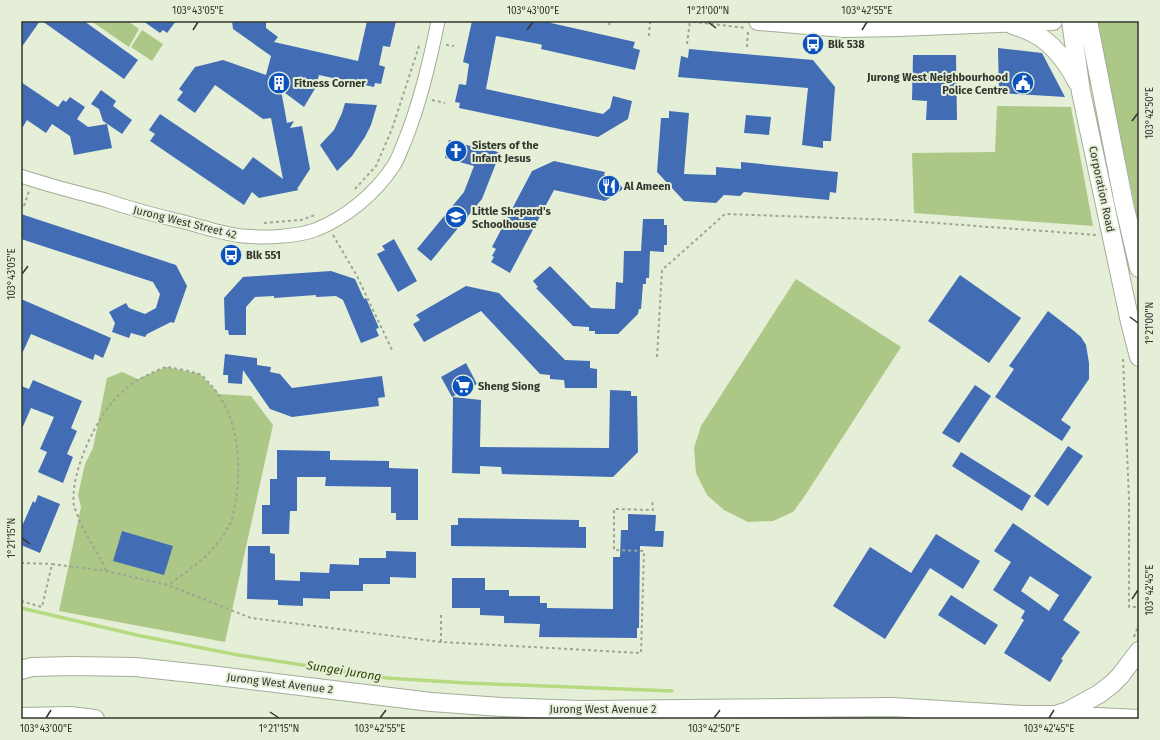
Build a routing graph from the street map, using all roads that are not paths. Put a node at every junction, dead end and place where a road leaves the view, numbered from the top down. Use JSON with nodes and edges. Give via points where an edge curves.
{"nodes":[{"id":1,"x":438,"y":21,"type":"edge"},
{"id":2,"x":758,"y":21,"type":"edge"},
{"id":3,"x":1053,"y":21,"type":"edge"},
{"id":4,"x":1071,"y":21,"type":"edge"},
{"id":5,"x":1088,"y":21,"type":"edge"},
{"id":6,"x":1008,"y":23,"type":"junction"},
{"id":7,"x":1081,"y":92,"type":"junction"},
{"id":8,"x":27,"y":178,"type":"edge"},
{"id":9,"x":1139,"y":268,"type":"edge"},
{"id":10,"x":1135,"y":355,"type":"edge"},
{"id":11,"x":1139,"y":651,"type":"edge"},
{"id":12,"x":21,"y":670,"type":"edge"},
{"id":13,"x":1055,"y":714,"type":"junction"},
{"id":14,"x":21,"y":717,"type":"edge"},
{"id":15,"x":95,"y":719,"type":"edge"},
{"id":16,"x":1139,"y":719,"type":"edge"}],
"edges":[{"from":1,"to":8,"type":"street","name":"Jurong West Street 42","via":[[430,64],[417,110],[395,164],[379,185],[361,202],[340,218],[315,230],[288,235],[243,236],[128,208]]},
{"from":2,"to":6,"type":"main road","via":[[844,28]]},
{"from":3,"to":6,"type":"main road"},
{"from":4,"to":7,"type":"main road","name":"Corporation Road"},
{"from":5,"to":9,"type":"main road","name":"Corporation Road"},
{"from":6,"to":7,"type":"main road","via":[[1032,32],[1054,48],[1074,75]]},
{"from":7,"to":10,"type":"main road","name":"Corporation Road","via":[[1113,236]]},
{"from":11,"to":13,"type":"main road","via":[[1112,684],[1099,694],[1068,711]]},
{"from":12,"to":13,"type":"main road","name":"Jurong West Avenue 2","via":[[32,667],[135,667],[431,702],[501,707],[582,710],[892,707],[1023,715]]},
{"from":13,"to":16,"type":"main road","name":"Jurong West Avenue 2"},
{"from":14,"to":15,"type":"main road","via":[[70,716]]}]}
